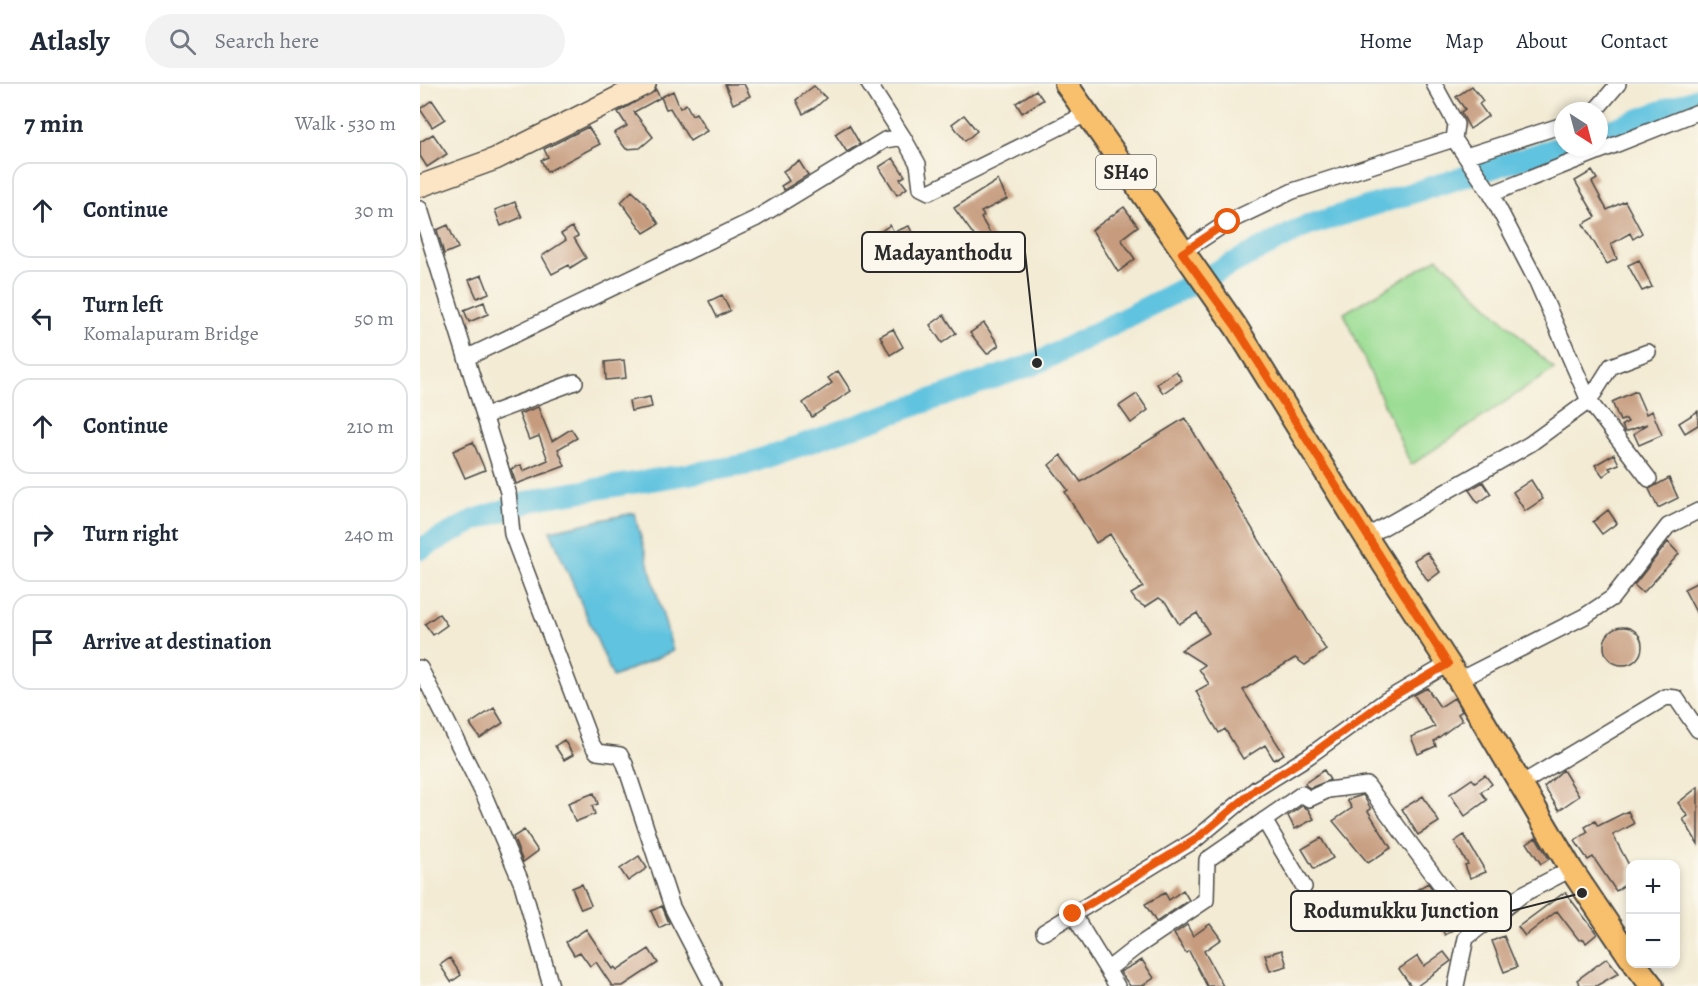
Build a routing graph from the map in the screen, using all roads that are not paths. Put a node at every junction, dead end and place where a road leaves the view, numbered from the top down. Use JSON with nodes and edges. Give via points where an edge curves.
{"nodes":[{"id":1,"x":645,"y":84,"type":"edge"},
{"id":2,"x":869,"y":84,"type":"edge"},
{"id":3,"x":1066,"y":84,"type":"edge"},
{"id":4,"x":1434,"y":84,"type":"edge"},
{"id":5,"x":1618,"y":84,"type":"edge"},
{"id":6,"x":1603,"y":102,"type":"edge"},
{"id":7,"x":1698,"y":112,"type":"edge"},
{"id":8,"x":1086,"y":114,"type":"junction"},
{"id":9,"x":1554,"y":128,"type":"edge"},
{"id":10,"x":903,"y":137,"type":"junction"},
{"id":11,"x":1454,"y":139,"type":"junction"},
{"id":12,"x":1469,"y":161,"type":"junction"},
{"id":13,"x":420,"y":186,"type":"edge"},
{"id":14,"x":1491,"y":194,"type":"junction"},
{"id":15,"x":420,"y":209,"type":"edge"},
{"id":16,"x":1184,"y":257,"type":"junction"},
{"id":17,"x":1648,"y":352,"type":"dead end"},
{"id":18,"x":466,"y":358,"type":"junction"},
{"id":19,"x":575,"y":382,"type":"dead end"},
{"id":20,"x":1589,"y":401,"type":"junction"},
{"id":21,"x":484,"y":416,"type":"junction"},
{"id":22,"x":1649,"y":479,"type":"dead end"},
{"id":23,"x":1698,"y":511,"type":"edge"},
{"id":24,"x":1366,"y":537,"type":"junction"},
{"id":25,"x":421,"y":672,"type":"edge"},
{"id":26,"x":1454,"y":672,"type":"junction"},
{"id":27,"x":1697,"y":731,"type":"edge"},
{"id":28,"x":1521,"y":784,"type":"junction"},
{"id":29,"x":1264,"y":820,"type":"junction"},
{"id":30,"x":1571,"y":869,"type":"junction"},
{"id":31,"x":1304,"y":887,"type":"dead end"},
{"id":32,"x":1073,"y":914,"type":"junction"},
{"id":33,"x":1482,"y":926,"type":"junction"},
{"id":34,"x":1044,"y":932,"type":"dead end"},
{"id":35,"x":1626,"y":951,"type":"edge"},
{"id":36,"x":1639,"y":968,"type":"edge"},
{"id":37,"x":1107,"y":970,"type":"junction"},
{"id":38,"x":551,"y":986,"type":"edge"},
{"id":39,"x":713,"y":986,"type":"edge"},
{"id":40,"x":1118,"y":986,"type":"edge"},
{"id":41,"x":1456,"y":986,"type":"edge"},
{"id":42,"x":1652,"y":986,"type":"edge"}],
"edges":[{"from":1,"to":13,"type":"main road","via":[[495,159]]},
{"from":2,"to":10,"type":"street"},
{"from":3,"to":8,"type":"main road","number":"SH40"},
{"from":4,"to":11,"type":"street","via":[[1456,124]]},
{"from":5,"to":6,"type":"street"},
{"from":7,"to":14,"type":"street"},
{"from":8,"to":10,"type":"street","via":[[928,192],[921,188],[918,164]]},
{"from":8,"to":16,"type":"main road","number":"SH40"},
{"from":9,"to":12,"type":"street"},
{"from":10,"to":18,"type":"street","via":[[885,140],[755,219]]},
{"from":11,"to":12,"type":"street"},
{"from":11,"to":16,"type":"street","via":[[1293,191],[1228,222]]},
{"from":12,"to":14,"type":"street"},
{"from":14,"to":20,"type":"street","via":[[1537,282]]},
{"from":15,"to":18,"type":"street"},
{"from":16,"to":24,"type":"main road","number":"SH40","via":[[1236,327]]},
{"from":17,"to":20,"type":"street","via":[[1611,366]]},
{"from":18,"to":21,"type":"street"},
{"from":19,"to":21,"type":"street"},
{"from":20,"to":22,"type":"street"},
{"from":20,"to":24,"type":"street","via":[[1530,444]]},
{"from":21,"to":39,"type":"street","via":[[508,492],[512,534],[591,743],[597,752],[620,755],[625,764],[672,907]]},
{"from":23,"to":26,"type":"street","via":[[1668,526],[1612,598],[1585,616]]},
{"from":24,"to":26,"type":"main road","number":"SH40"},
{"from":25,"to":38,"type":"street","via":[[484,795],[522,884]]},
{"from":26,"to":28,"type":"main road","number":"SH40"},
{"from":26,"to":32,"type":"street","via":[[1385,701],[1256,789],[1195,840]]},
{"from":27,"to":28,"type":"street","via":[[1677,698],[1666,697]]},
{"from":28,"to":30,"type":"main road","number":"SH40"},
{"from":29,"to":31,"type":"street"},
{"from":29,"to":33,"type":"street","via":[[1302,794],[1309,799],[1329,790],[1367,785],[1452,900],[1468,903]]},
{"from":29,"to":37,"type":"street","via":[[1207,860],[1206,900]]},
{"from":30,"to":33,"type":"street","via":[[1523,894]]},
{"from":30,"to":35,"type":"main road","number":"SH40"},
{"from":32,"to":34,"type":"street"},
{"from":32,"to":37,"type":"street"},
{"from":33,"to":41,"type":"street","via":[[1466,938]]},
{"from":36,"to":42,"type":"main road"},
{"from":37,"to":40,"type":"street"}]}
